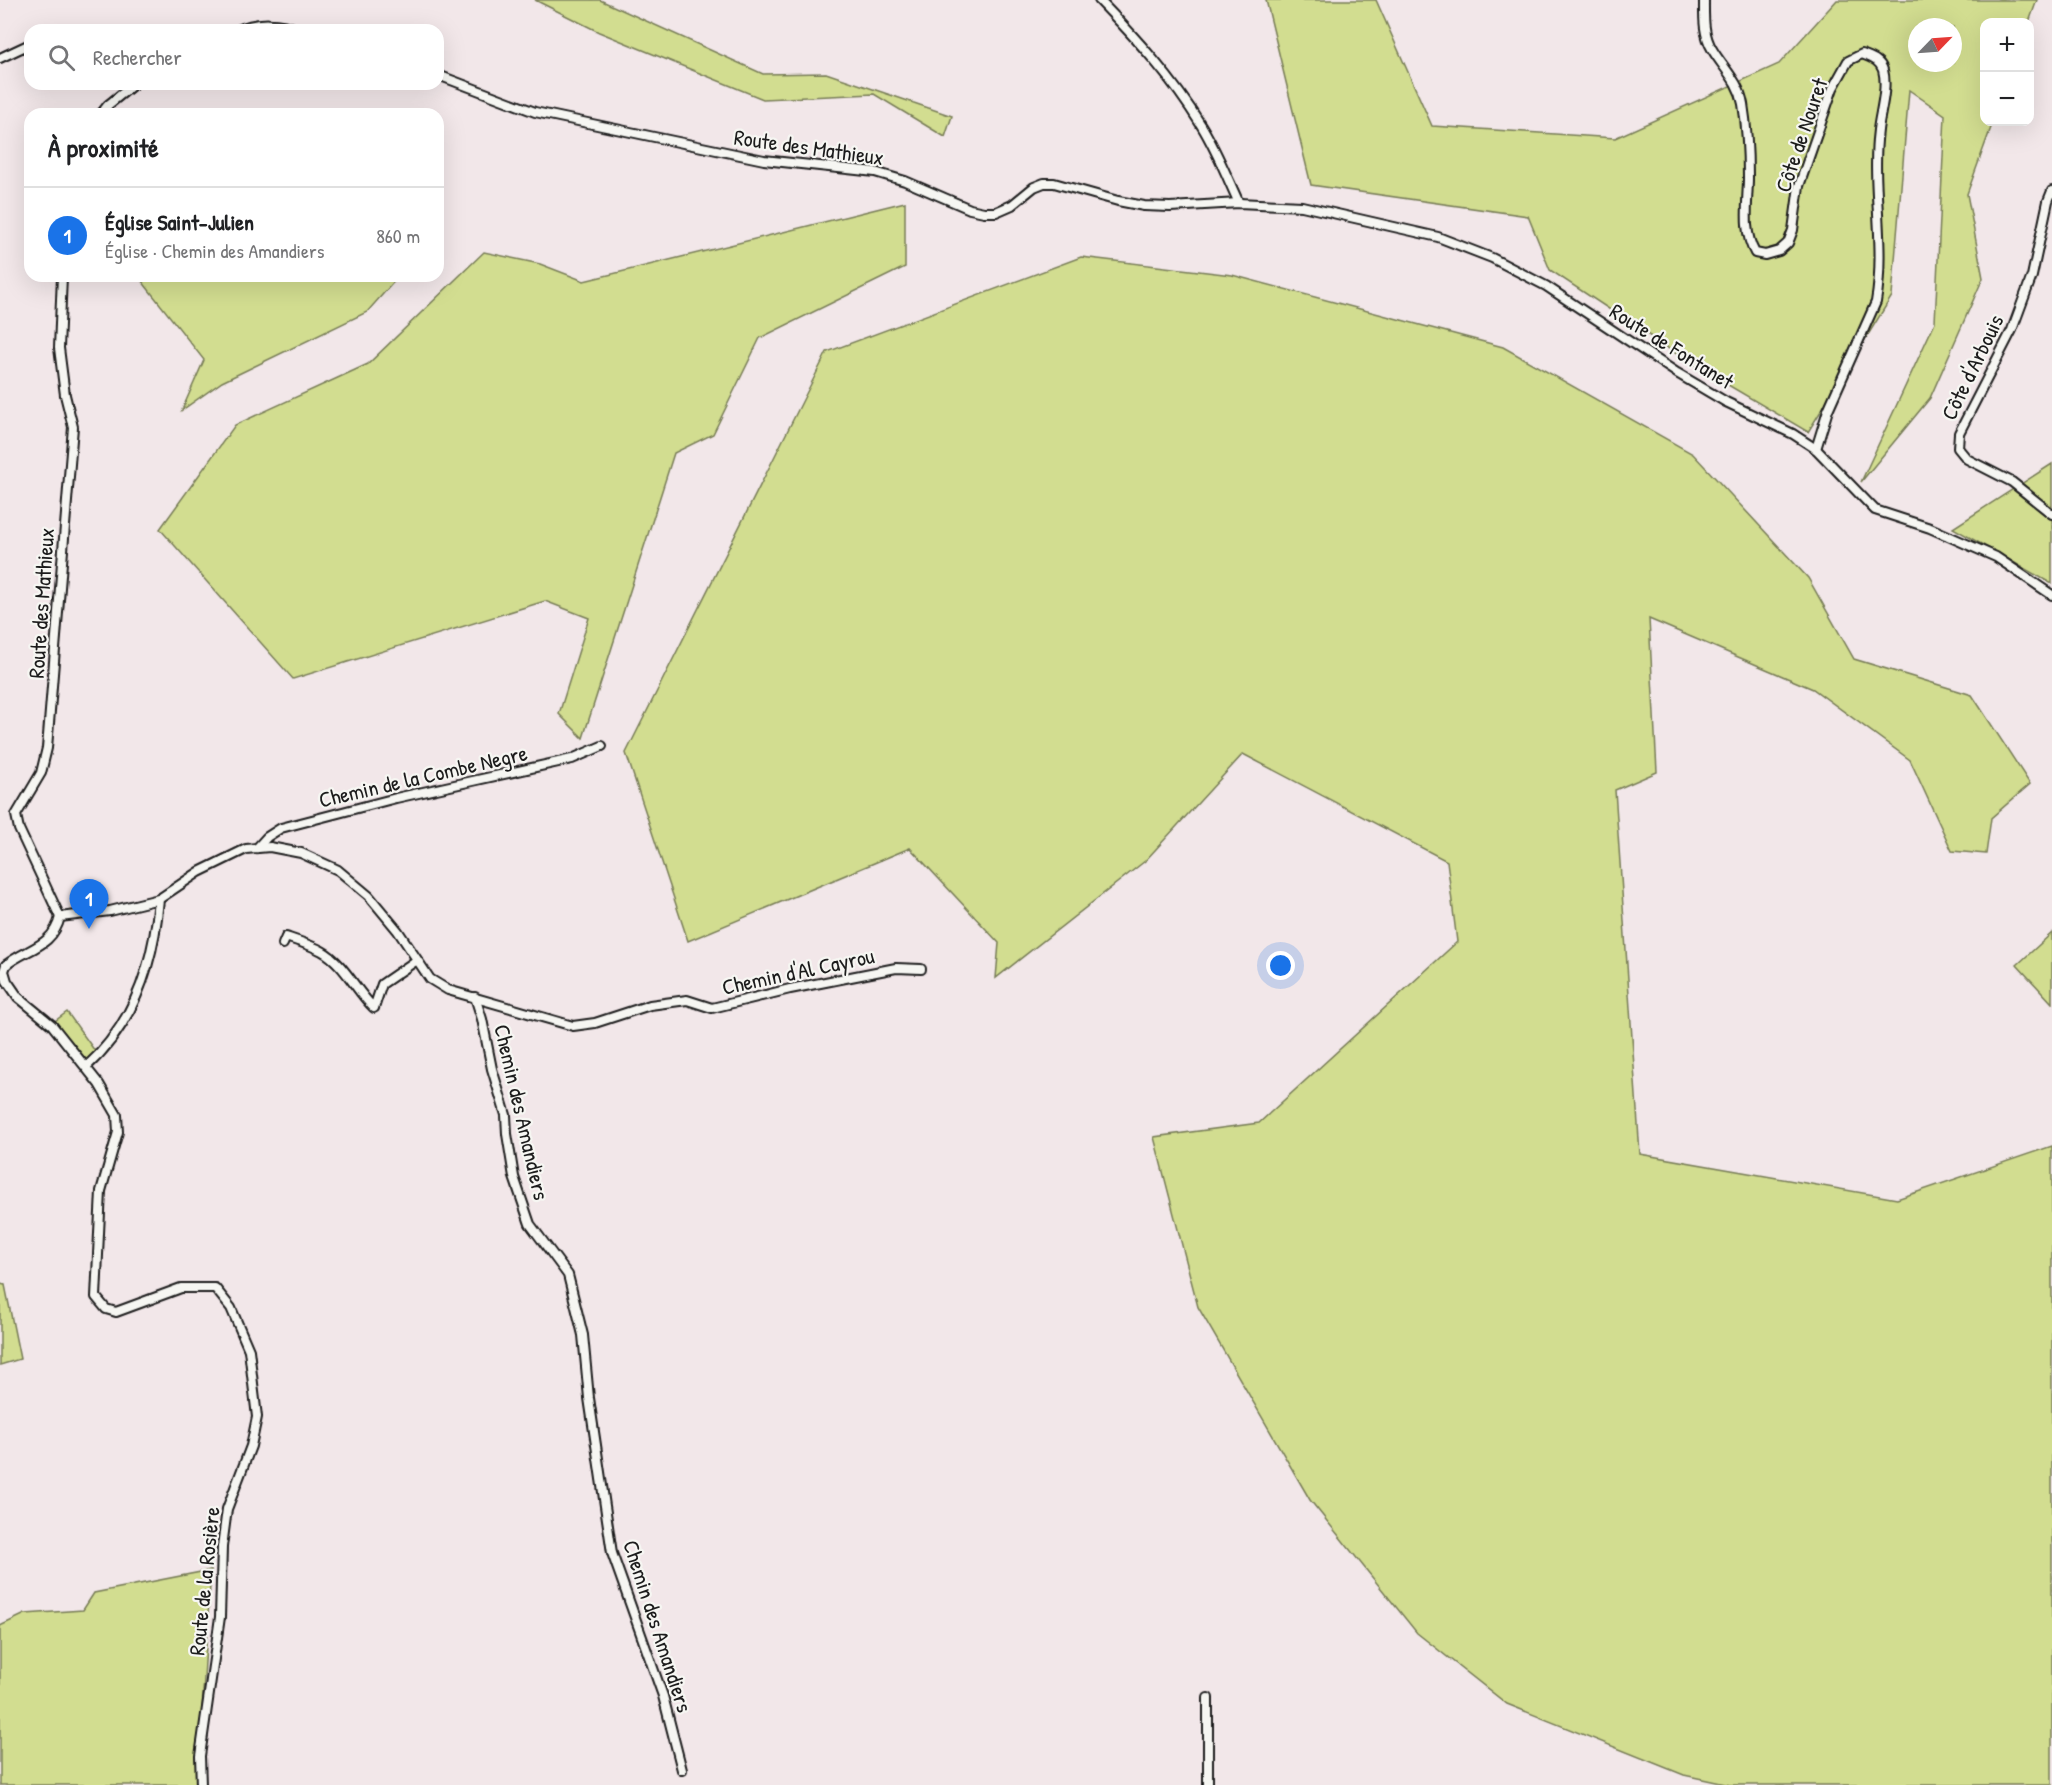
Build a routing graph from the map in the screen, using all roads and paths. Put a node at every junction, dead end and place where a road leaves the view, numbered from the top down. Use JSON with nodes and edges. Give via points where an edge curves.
{"nodes":[{"id":1,"x":1099,"y":0,"type":"edge"},
{"id":2,"x":1704,"y":0,"type":"edge"},
{"id":3,"x":250,"y":24,"type":"edge"},
{"id":4,"x":285,"y":24,"type":"edge"},
{"id":5,"x":24,"y":47,"type":"edge"},
{"id":6,"x":0,"y":58,"type":"edge"},
{"id":7,"x":444,"y":77,"type":"edge"},
{"id":8,"x":127,"y":90,"type":"edge"},
{"id":9,"x":106,"y":108,"type":"edge"},
{"id":10,"x":2052,"y":191,"type":"edge"},
{"id":11,"x":1239,"y":203,"type":"junction"},
{"id":12,"x":62,"y":282,"type":"edge"},
{"id":13,"x":1816,"y":449,"type":"junction"},
{"id":14,"x":2052,"y":514,"type":"edge"},
{"id":15,"x":2052,"y":595,"type":"edge"},
{"id":16,"x":602,"y":746,"type":"dead end"},
{"id":17,"x":257,"y":848,"type":"junction"},
{"id":18,"x":159,"y":899,"type":"junction"},
{"id":19,"x":60,"y":917,"type":"junction"},
{"id":20,"x":283,"y":944,"type":"dead end"},
{"id":21,"x":417,"y":960,"type":"junction"},
{"id":22,"x":3,"y":962,"type":"edge"},
{"id":23,"x":921,"y":969,"type":"dead end"},
{"id":24,"x":475,"y":997,"type":"junction"},
{"id":25,"x":86,"y":1067,"type":"junction"},
{"id":26,"x":1208,"y":1698,"type":"dead end"},
{"id":27,"x":682,"y":1770,"type":"dead end"},
{"id":28,"x":201,"y":1785,"type":"edge"},
{"id":29,"x":1208,"y":1785,"type":"edge"}],
"edges":[{"from":1,"to":11,"type":"street","via":[[1187,104],[1202,126]]},
{"from":2,"to":13,"type":"street","name":"Côte de Nouret","via":[[1704,26],[1712,48],[1737,84],[1743,103],[1747,225],[1755,253],[1765,255],[1788,243],[1798,186],[1833,88],[1848,61],[1862,54],[1876,59],[1883,68],[1876,160],[1881,250],[1876,302],[1828,410]]},
{"from":3,"to":4,"type":"street"},
{"from":5,"to":6,"type":"street"},
{"from":7,"to":11,"type":"street","name":"Route des Mathieux","via":[[535,112],[764,160],[875,172],[984,212],[1012,205],[1044,183],[1144,206]]},
{"from":8,"to":9,"type":"street"},
{"from":10,"to":14,"type":"street","name":"Côte d'Arbouis","via":[[2032,276],[2012,330],[1959,433],[1958,448],[1967,459],[2012,482]]},
{"from":11,"to":13,"type":"street","name":"Route de Fontanet","via":[[1302,206],[1346,215],[1438,237],[1492,258],[1546,286],[1726,402]]},
{"from":12,"to":19,"type":"street","name":"Route des Mathieux","via":[[59,348],[72,427],[49,726],[44,764],[16,815]]},
{"from":13,"to":15,"type":"street","name":"Route de Fontanet","via":[[1875,510],[1930,528],[1996,557]]},
{"from":16,"to":17,"type":"street","name":"Chemin de la Combe Negre","via":[[572,759],[281,828]]},
{"from":17,"to":18,"type":"street","name":"Chemin des Amandiers","via":[[246,849],[199,872]]},
{"from":17,"to":21,"type":"street","name":"Chemin des Amandiers","via":[[301,854],[338,870],[369,896]]},
{"from":18,"to":19,"type":"street","name":"Chemin des Amandiers","via":[[110,911]]},
{"from":18,"to":25,"type":"street","via":[[147,969],[133,1005],[115,1035]]},
{"from":19,"to":22,"type":"street","via":[[57,930],[46,940]]},
{"from":20,"to":21,"type":"street","via":[[286,937],[323,952],[374,1008],[382,984]]},
{"from":21,"to":24,"type":"street","name":"Chemin des Amandiers","via":[[430,979],[448,990]]},
{"from":22,"to":25,"type":"street","name":"Route de la Rosière","via":[[7,981],[18,997],[52,1025]]},
{"from":23,"to":24,"type":"street","name":"Chemin d'Al Cayrou","via":[[896,968],[712,1008],[687,1000],[650,1005],[573,1026]]},
{"from":24,"to":27,"type":"street","name":"Chemin des Amandiers","via":[[506,1115],[514,1177],[530,1224],[568,1275],[583,1335],[612,1553],[663,1696]]},
{"from":25,"to":28,"type":"street","name":"Route de la Rosière","via":[[112,1103],[118,1123],[101,1191],[96,1297],[106,1309],[116,1312],[181,1288],[215,1288],[231,1308],[249,1350],[257,1417],[251,1446],[227,1509],[220,1617],[200,1756]]},
{"from":26,"to":29,"type":"street"}]}
